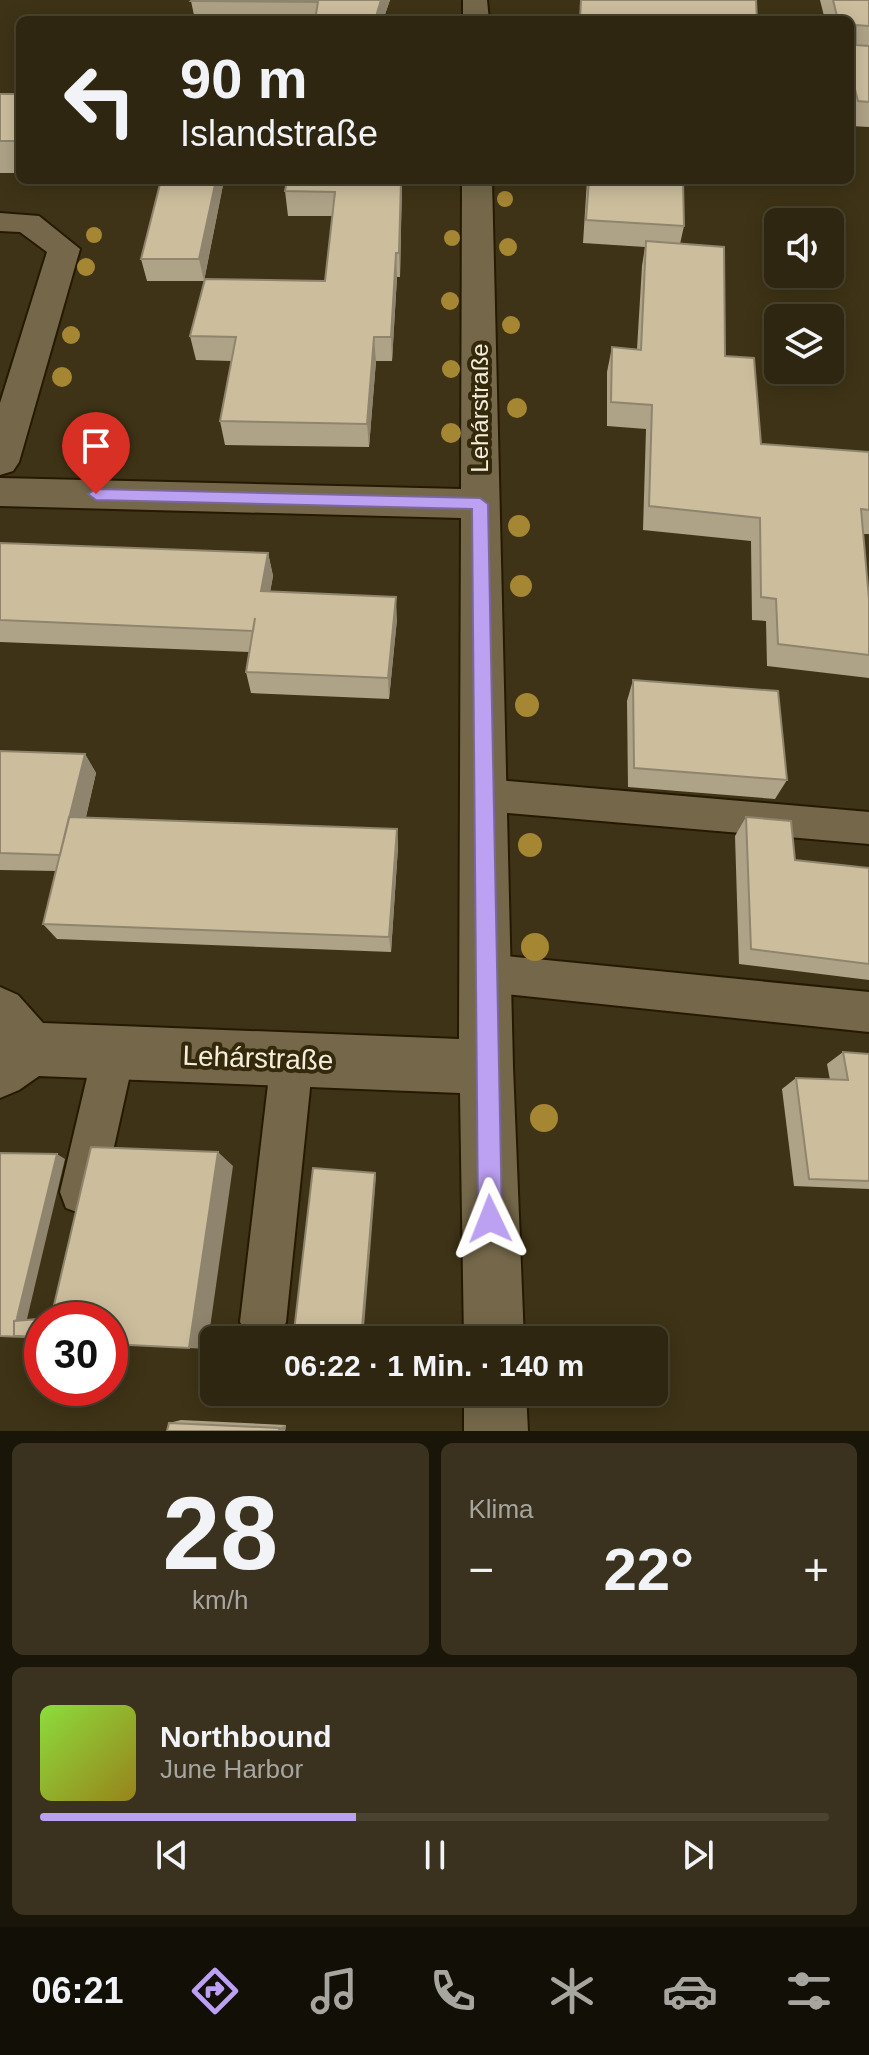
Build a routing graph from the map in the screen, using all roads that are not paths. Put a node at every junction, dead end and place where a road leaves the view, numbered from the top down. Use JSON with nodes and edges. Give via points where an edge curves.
{"nodes":[{"id":1,"x":477,"y":184,"type":"edge"},
{"id":2,"x":0,"y":222,"type":"edge"},
{"id":3,"x":0,"y":462,"type":"edge"},
{"id":4,"x":0,"y":492,"type":"edge"},
{"id":5,"x":480,"y":504,"type":"junction"},
{"id":6,"x":484,"y":795,"type":"junction"},
{"id":7,"x":869,"y":828,"type":"edge"},
{"id":8,"x":486,"y":973,"type":"junction"},
{"id":9,"x":869,"y":1012,"type":"edge"},
{"id":10,"x":10,"y":1044,"type":"edge"},
{"id":11,"x":114,"y":1052,"type":"junction"},
{"id":12,"x":292,"y":1059,"type":"junction"},
{"id":13,"x":486,"y":1067,"type":"junction"},
{"id":14,"x":73,"y":1231,"type":"edge"},
{"id":15,"x":263,"y":1322,"type":"dead end"},
{"id":16,"x":494,"y":1326,"type":"edge"},
{"id":17,"x":495,"y":1406,"type":"edge"},
{"id":18,"x":496,"y":1431,"type":"edge"}],
"edges":[{"from":1,"to":5,"type":"street","name":"Lehárstraße"},
{"from":2,"to":3,"type":"street","via":[[28,223],[64,249]]},
{"from":4,"to":5,"type":"street"},
{"from":5,"to":6,"type":"street","name":"Lehárstraße"},
{"from":6,"to":7,"type":"lane"},
{"from":6,"to":8,"type":"street","name":"Lehárstraße"},
{"from":8,"to":9,"type":"lane"},
{"from":8,"to":13,"type":"street","name":"Lehárstraße"},
{"from":10,"to":11,"type":"street","name":"Lehárstraße"},
{"from":11,"to":12,"type":"street","name":"Lehárstraße"},
{"from":11,"to":14,"type":"lane"},
{"from":12,"to":13,"type":"street","name":"Lehárstraße"},
{"from":12,"to":15,"type":"lane"},
{"from":13,"to":16,"type":"street","name":"Lehárstraße"},
{"from":17,"to":18,"type":"street"}]}
